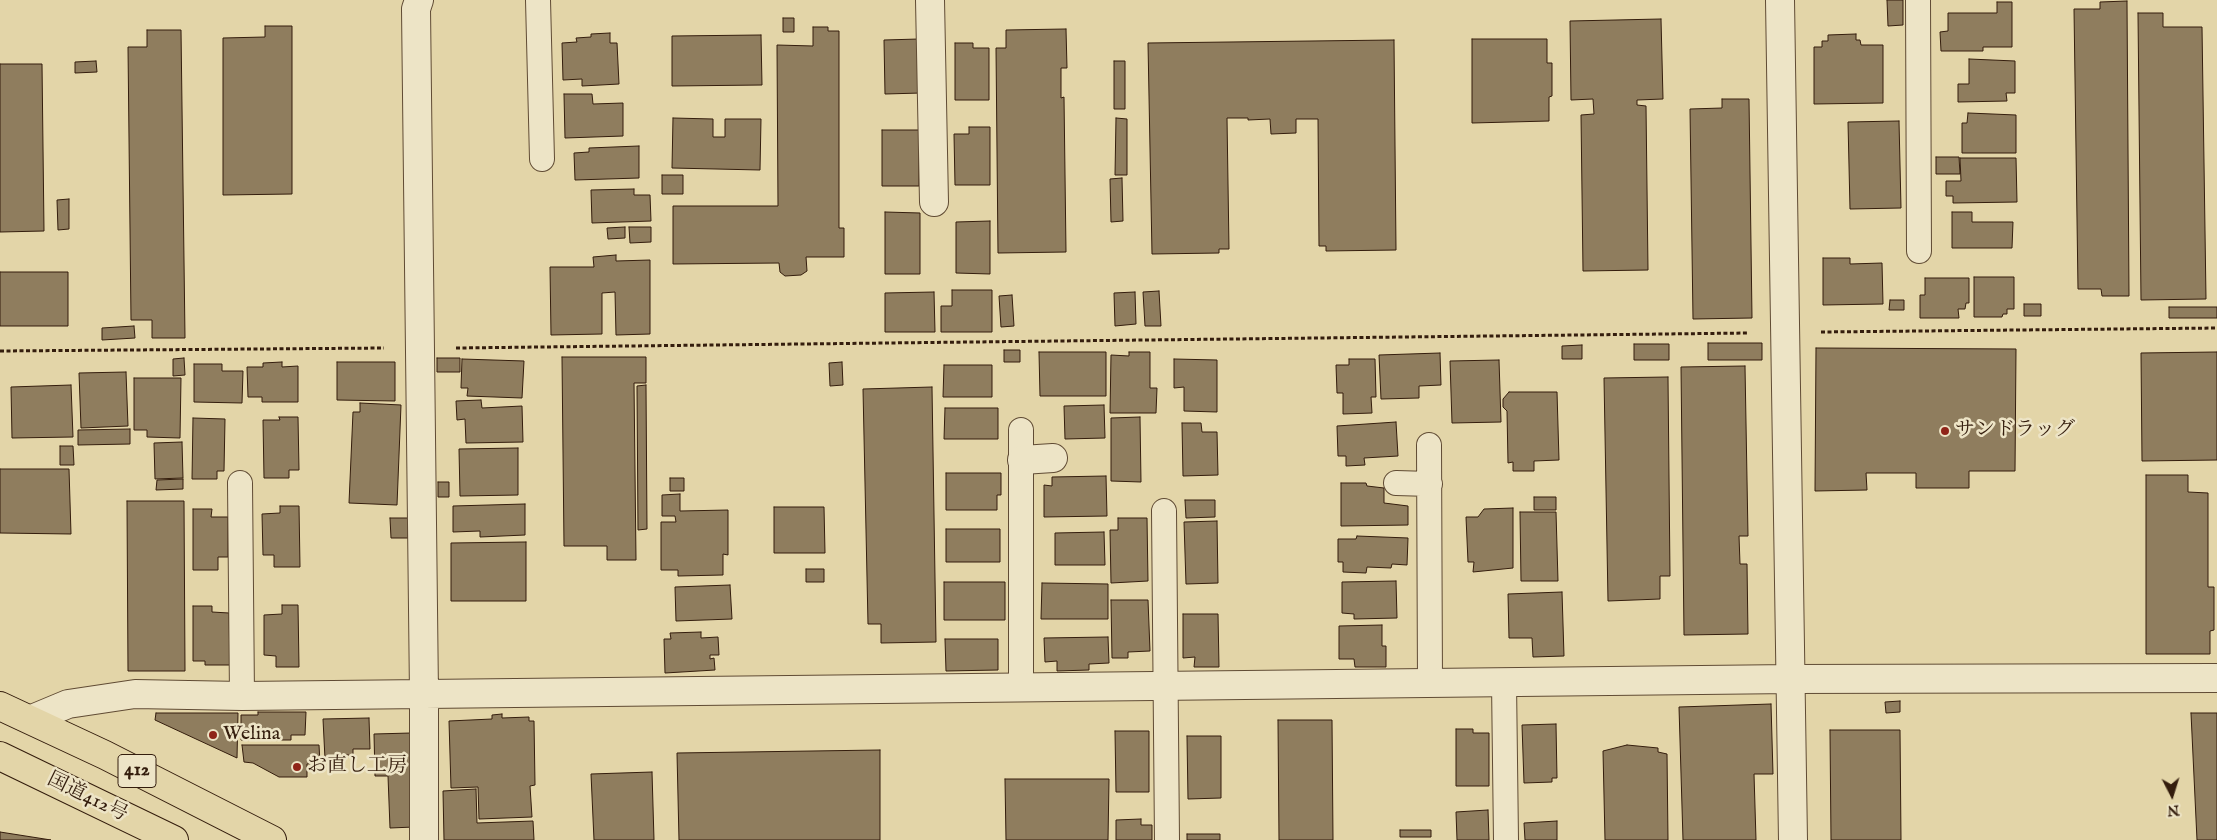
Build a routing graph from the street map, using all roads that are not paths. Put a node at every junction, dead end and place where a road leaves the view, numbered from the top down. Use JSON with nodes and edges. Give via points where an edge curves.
{"nodes":[{"id":1,"x":419,"y":0,"type":"edge"},
{"id":2,"x":538,"y":0,"type":"edge"},
{"id":3,"x":930,"y":0,"type":"edge"},
{"id":4,"x":1780,"y":0,"type":"edge"},
{"id":5,"x":1918,"y":0,"type":"edge"},
{"id":6,"x":542,"y":159,"type":"dead end"},
{"id":7,"x":934,"y":202,"type":"dead end"},
{"id":8,"x":1919,"y":251,"type":"dead end"},
{"id":9,"x":1021,"y":430,"type":"dead end"},
{"id":10,"x":1429,"y":445,"type":"dead end"},
{"id":11,"x":1053,"y":458,"type":"dead end"},
{"id":12,"x":1022,"y":460,"type":"junction"},
{"id":13,"x":240,"y":483,"type":"dead end"},
{"id":14,"x":1396,"y":483,"type":"dead end"},
{"id":15,"x":1430,"y":484,"type":"junction"},
{"id":16,"x":1164,"y":511,"type":"dead end"},
{"id":17,"x":2217,"y":678,"type":"edge"},
{"id":18,"x":1792,"y":679,"type":"junction"},
{"id":19,"x":1504,"y":682,"type":"junction"},
{"id":20,"x":1430,"y":683,"type":"junction"},
{"id":21,"x":1165,"y":686,"type":"junction"},
{"id":22,"x":1021,"y":687,"type":"junction"},
{"id":23,"x":424,"y":694,"type":"junction"},
{"id":24,"x":242,"y":696,"type":"junction"},
{"id":25,"x":0,"y":706,"type":"edge"},
{"id":26,"x":32,"y":719,"type":"junction"},
{"id":27,"x":0,"y":756,"type":"edge"},
{"id":28,"x":174,"y":840,"type":"edge"},
{"id":29,"x":272,"y":840,"type":"edge"},
{"id":30,"x":424,"y":840,"type":"edge"},
{"id":31,"x":1167,"y":840,"type":"edge"},
{"id":32,"x":1506,"y":840,"type":"edge"},
{"id":33,"x":1793,"y":840,"type":"edge"}],
"edges":[{"from":1,"to":23,"type":"street","via":[[416,9]]},
{"from":2,"to":6,"type":"lane"},
{"from":3,"to":7,"type":"street"},
{"from":4,"to":18,"type":"street"},
{"from":5,"to":8,"type":"lane"},
{"from":9,"to":12,"type":"lane"},
{"from":10,"to":15,"type":"lane"},
{"from":11,"to":12,"type":"street"},
{"from":12,"to":22,"type":"lane"},
{"from":13,"to":24,"type":"lane"},
{"from":14,"to":15,"type":"lane"},
{"from":15,"to":20,"type":"lane"},
{"from":16,"to":21,"type":"lane"},
{"from":17,"to":18,"type":"street"},
{"from":18,"to":19,"type":"street"},
{"from":18,"to":33,"type":"street"},
{"from":19,"to":20,"type":"street"},
{"from":19,"to":32,"type":"lane"},
{"from":20,"to":21,"type":"street"},
{"from":21,"to":22,"type":"street"},
{"from":21,"to":31,"type":"lane"},
{"from":22,"to":23,"type":"street"},
{"from":23,"to":24,"type":"street"},
{"from":23,"to":30,"type":"street"},
{"from":24,"to":26,"type":"street","via":[[135,694],[68,704]]},
{"from":25,"to":26,"type":"highway","number":"412"},
{"from":26,"to":29,"type":"highway","number":"412"},
{"from":27,"to":28,"type":"highway","name":"国道412号","number":"412"}]}
